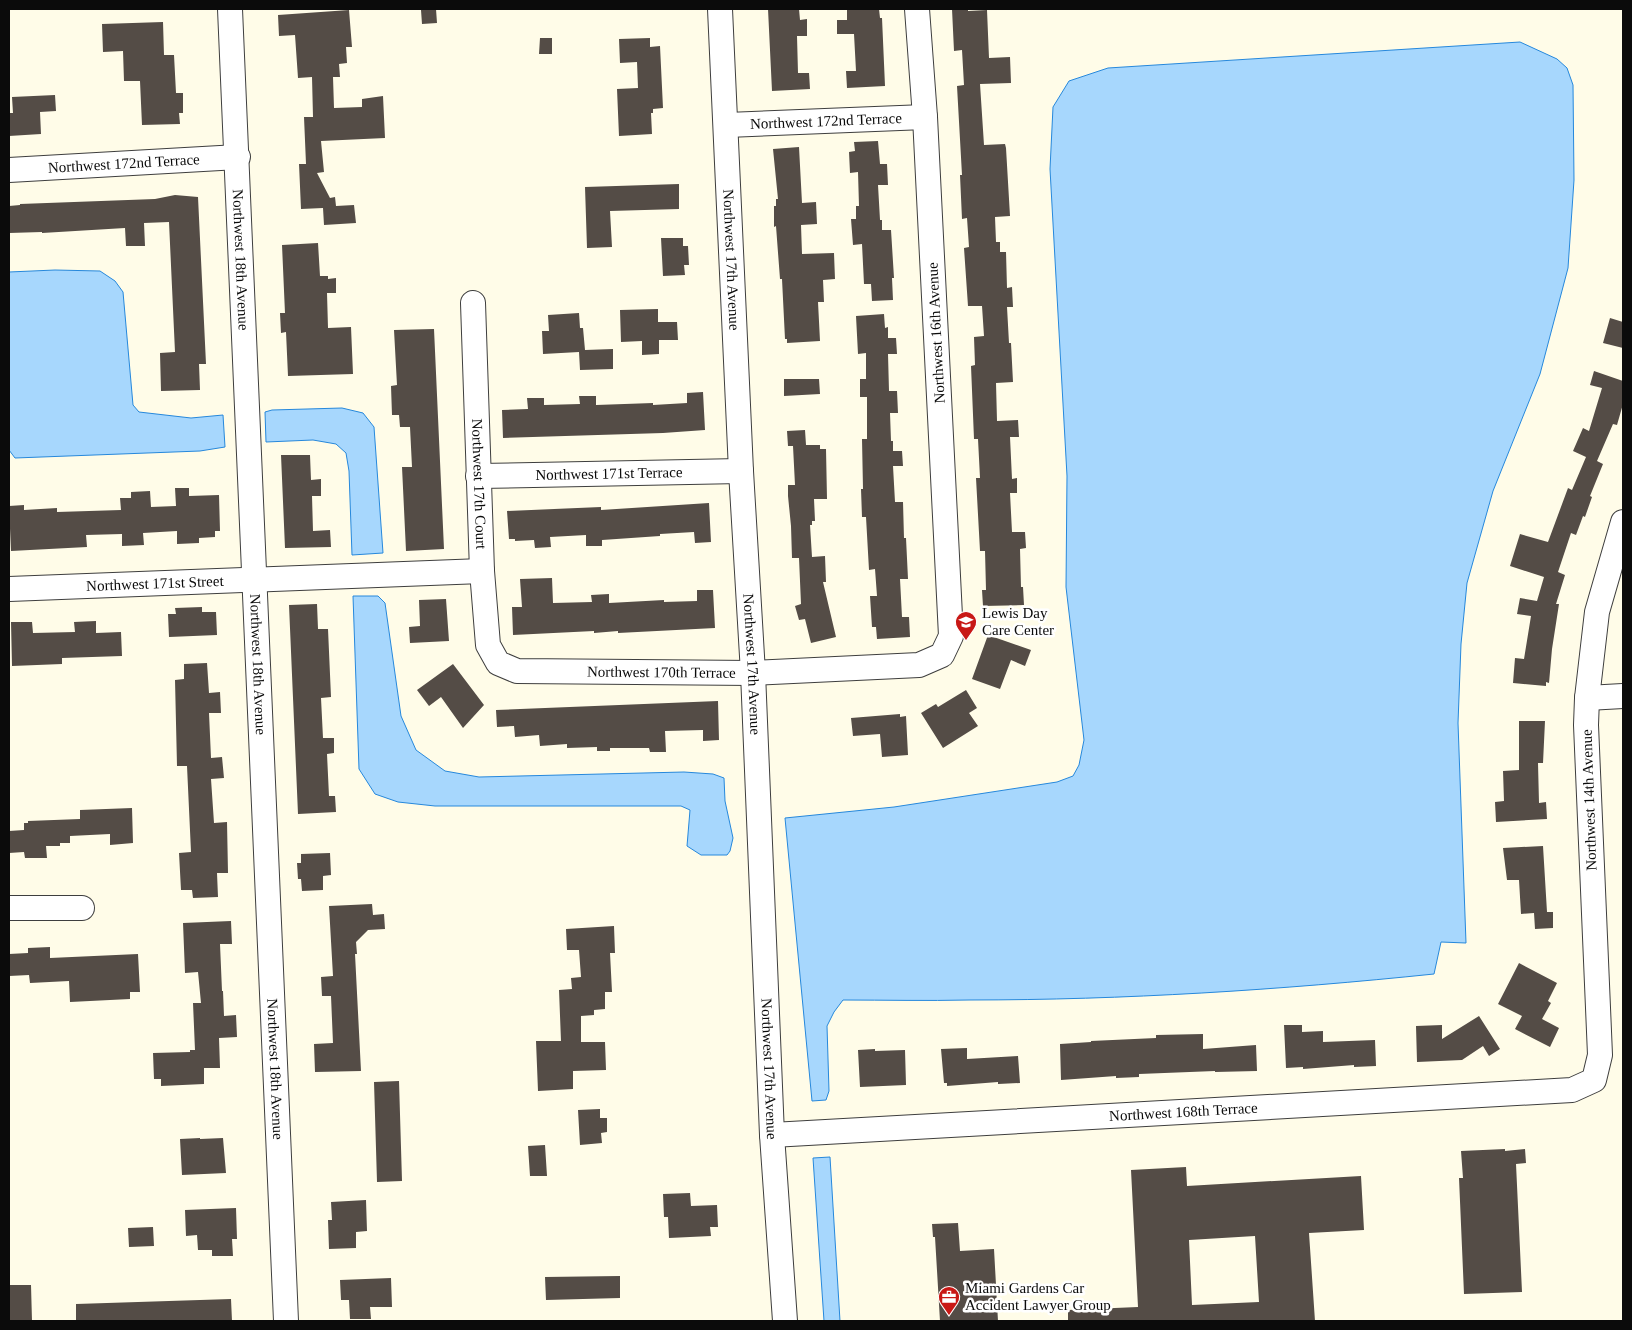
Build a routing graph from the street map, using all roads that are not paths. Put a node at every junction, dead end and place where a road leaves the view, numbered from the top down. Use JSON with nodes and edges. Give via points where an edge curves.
{"nodes":[{"id":1,"x":230,"y":9,"type":"edge"},
{"id":2,"x":720,"y":9,"type":"edge"},
{"id":3,"x":917,"y":9,"type":"edge"},
{"id":4,"x":925,"y":117,"type":"junction"},
{"id":5,"x":726,"y":126,"type":"junction"},
{"id":6,"x":238,"y":157,"type":"junction"},
{"id":7,"x":9,"y":170,"type":"edge"},
{"id":8,"x":473,"y":303,"type":"dead end"},
{"id":9,"x":741,"y":471,"type":"junction"},
{"id":10,"x":478,"y":476,"type":"junction"},
{"id":11,"x":1623,"y":522,"type":"edge"},
{"id":12,"x":482,"y":571,"type":"junction"},
{"id":13,"x":254,"y":579,"type":"junction"},
{"id":14,"x":9,"y":589,"type":"edge"},
{"id":15,"x":942,"y":655,"type":"joint"},
{"id":16,"x":498,"y":662,"type":"joint"},
{"id":17,"x":753,"y":673,"type":"junction"},
{"id":18,"x":1623,"y":696,"type":"edge"},
{"id":19,"x":1587,"y":698,"type":"junction"},
{"id":20,"x":9,"y":908,"type":"edge"},
{"id":21,"x":82,"y":908,"type":"dead end"},
{"id":22,"x":1594,"y":1080,"type":"joint"},
{"id":23,"x":772,"y":1134,"type":"junction"},
{"id":24,"x":286,"y":1321,"type":"edge"},
{"id":25,"x":785,"y":1321,"type":"edge"}],
"edges":[{"from":1,"to":6,"type":"street","name":"Northwest 18th Avenue"},
{"from":2,"to":5,"type":"street","name":"Northwest 17th Avenue"},
{"from":3,"to":4,"type":"street","name":"Northwest 16th Avenue"},
{"from":4,"to":5,"type":"street","name":"Northwest 172nd Terrace"},
{"from":4,"to":15,"type":"street","name":"Northwest 16th Avenue","via":[[951,636]]},
{"from":5,"to":9,"type":"street","name":"Northwest 17th Avenue"},
{"from":6,"to":7,"type":"street","name":"Northwest 172nd Terrace"},
{"from":6,"to":13,"type":"street","name":"Northwest 18th Avenue"},
{"from":8,"to":10,"type":"street","name":"Northwest 17th Court"},
{"from":9,"to":10,"type":"street","name":"Northwest 171st Terrace"},
{"from":9,"to":17,"type":"street","name":"Northwest 17th Avenue"},
{"from":10,"to":12,"type":"street","name":"Northwest 17th Court"},
{"from":11,"to":19,"type":"street","name":"Northwest 14th Avenue","via":[[1597,612]]},
{"from":12,"to":13,"type":"street","name":"Northwest 171st Street"},
{"from":12,"to":16,"type":"street","name":"Northwest 17th Court","via":[[488,645]]},
{"from":13,"to":14,"type":"street","name":"Northwest 171st Street"},
{"from":13,"to":24,"type":"street","name":"Northwest 18th Avenue"},
{"from":15,"to":17,"type":"street","name":"Northwest 170th Terrace","via":[[919,665]]},
{"from":16,"to":17,"type":"street","name":"Northwest 170th Terrace","via":[[517,672]]},
{"from":17,"to":23,"type":"street","name":"Northwest 17th Avenue"},
{"from":18,"to":19,"type":"street"},
{"from":19,"to":22,"type":"street","name":"Northwest 14th Avenue","via":[[1586,758],[1600,1055]]},
{"from":20,"to":21,"type":"street"},
{"from":22,"to":23,"type":"street","name":"Northwest 168th Terrace","via":[[1572,1090]]},
{"from":23,"to":25,"type":"street","name":"Northwest 17th Avenue"}]}
